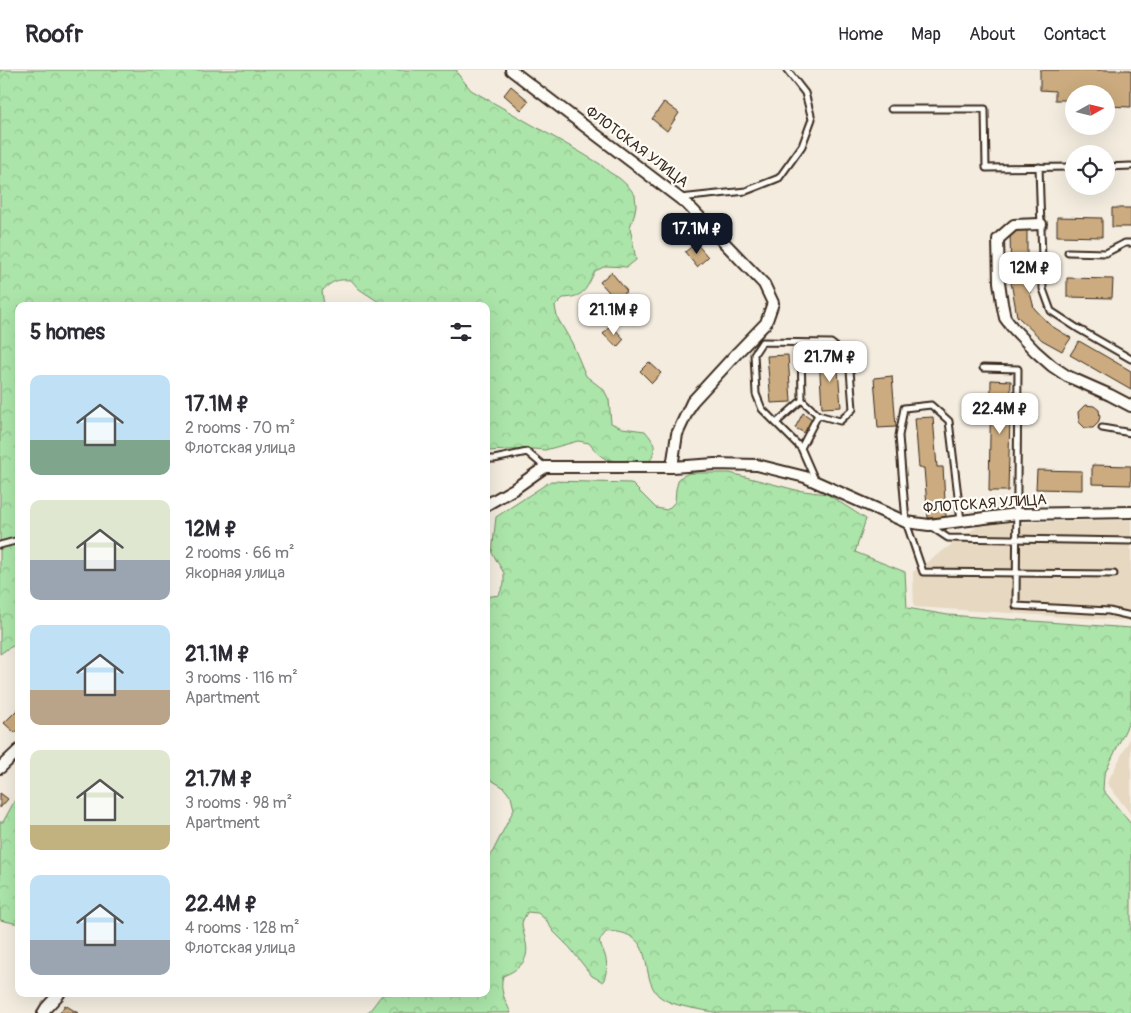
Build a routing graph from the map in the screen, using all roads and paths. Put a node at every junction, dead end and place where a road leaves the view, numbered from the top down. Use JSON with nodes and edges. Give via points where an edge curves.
{"nodes":[{"id":1,"x":511,"y":70,"type":"edge"},
{"id":2,"x":787,"y":70,"type":"edge"},
{"id":3,"x":891,"y":109,"type":"dead end"},
{"id":4,"x":1131,"y":166,"type":"edge"},
{"id":5,"x":1040,"y":167,"type":"junction"},
{"id":6,"x":1065,"y":167,"type":"edge"},
{"id":7,"x":1115,"y":167,"type":"edge"},
{"id":8,"x":680,"y":198,"type":"junction"},
{"id":9,"x":1041,"y":224,"type":"junction"},
{"id":10,"x":1131,"y":243,"type":"edge"},
{"id":11,"x":1068,"y":252,"type":"dead end"},
{"id":12,"x":800,"y":343,"type":"junction"},
{"id":13,"x":1131,"y":360,"type":"edge"},
{"id":14,"x":983,"y":368,"type":"dead end"},
{"id":15,"x":802,"y":400,"type":"junction"},
{"id":16,"x":1131,"y":406,"type":"edge"},
{"id":17,"x":818,"y":415,"type":"junction"},
{"id":18,"x":776,"y":423,"type":"junction"},
{"id":19,"x":1102,"y":428,"type":"dead end"},
{"id":20,"x":1131,"y":433,"type":"edge"},
{"id":21,"x":801,"y":448,"type":"junction"},
{"id":22,"x":490,"y":459,"type":"edge"},
{"id":23,"x":672,"y":466,"type":"junction"},
{"id":24,"x":545,"y":467,"type":"junction"},
{"id":25,"x":815,"y":480,"type":"junction"},
{"id":26,"x":490,"y":503,"type":"edge"},
{"id":27,"x":1131,"y":512,"type":"edge"},
{"id":28,"x":1017,"y":514,"type":"junction"},
{"id":29,"x":906,"y":522,"type":"junction"},
{"id":30,"x":961,"y":522,"type":"junction"},
{"id":31,"x":929,"y":526,"type":"junction"},
{"id":32,"x":1017,"y":539,"type":"junction"},
{"id":33,"x":15,"y":541,"type":"edge"},
{"id":34,"x":1131,"y":541,"type":"edge"},
{"id":35,"x":0,"y":544,"type":"edge"},
{"id":36,"x":1016,"y":573,"type":"junction"},
{"id":37,"x":1114,"y":574,"type":"dead end"},
{"id":38,"x":1131,"y":616,"type":"edge"},
{"id":39,"x":15,"y":754,"type":"edge"},
{"id":40,"x":0,"y":768,"type":"edge"},
{"id":41,"x":57,"y":997,"type":"edge"},
{"id":42,"x":45,"y":1011,"type":"edge"}],
"edges":[{"from":1,"to":8,"type":"street","name":"ФЛОТСКАЯ УЛИЦА"},
{"from":2,"to":8,"type":"lane","via":[[804,93],[812,119],[802,146],[778,178],[746,191]]},
{"from":3,"to":5,"type":"lane","via":[[985,109],[986,168]]},
{"from":4,"to":7,"type":"lane"},
{"from":5,"to":6,"type":"lane"},
{"from":5,"to":9,"type":"lane"},
{"from":8,"to":23,"type":"street","name":"ФЛОТСКАЯ УЛИЦА","via":[[764,284],[773,303],[766,323],[692,402],[677,434]]},
{"from":9,"to":13,"type":"lane","via":[[1043,289],[1051,310]]},
{"from":9,"to":16,"type":"street","via":[[1014,225],[998,239],[999,282],[1005,318],[1052,366]]},
{"from":10,"to":11,"type":"lane","via":[[1106,253]]},
{"from":12,"to":15,"type":"lane"},
{"from":12,"to":17,"type":"lane","via":[[831,343],[849,357],[853,409],[840,421]]},
{"from":12,"to":18,"type":"lane","via":[[762,342],[754,354],[756,394],[762,409]]},
{"from":14,"to":28,"type":"lane","via":[[1018,370]]},
{"from":15,"to":17,"type":"lane"},
{"from":15,"to":18,"type":"lane"},
{"from":17,"to":21,"type":"lane"},
{"from":18,"to":21,"type":"lane"},
{"from":19,"to":20,"type":"lane"},
{"from":21,"to":25,"type":"lane"},
{"from":22,"to":24,"type":"lane","via":[[527,452]]},
{"from":23,"to":24,"type":"street","name":"ФЛОТСКАЯ УЛИЦА"},
{"from":23,"to":25,"type":"street","name":"ФЛОТСКАЯ УЛИЦА","via":[[757,465]]},
{"from":24,"to":26,"type":"street"},
{"from":25,"to":29,"type":"street","name":"ФЛОТСКАЯ УЛИЦА"},
{"from":27,"to":28,"type":"street","name":"ФЛОТСКАЯ УЛИЦА"},
{"from":28,"to":30,"type":"street","name":"ФЛОТСКАЯ УЛИЦА"},
{"from":28,"to":32,"type":"lane"},
{"from":29,"to":30,"type":"lane","via":[[899,436],[904,408],[931,405],[949,421]]},
{"from":29,"to":31,"type":"street","name":"ФЛОТСКАЯ УЛИЦА"},
{"from":29,"to":36,"type":"lane","via":[[923,572]]},
{"from":30,"to":31,"type":"street","name":"ФЛОТСКАЯ УЛИЦА"},
{"from":31,"to":32,"type":"lane","via":[[948,538]]},
{"from":32,"to":34,"type":"lane"},
{"from":32,"to":36,"type":"lane"},
{"from":33,"to":35,"type":"lane"},
{"from":36,"to":37,"type":"lane"},
{"from":36,"to":38,"type":"lane","via":[[1016,606],[1109,611]]},
{"from":39,"to":40,"type":"street"},
{"from":41,"to":42,"type":"street"}]}
